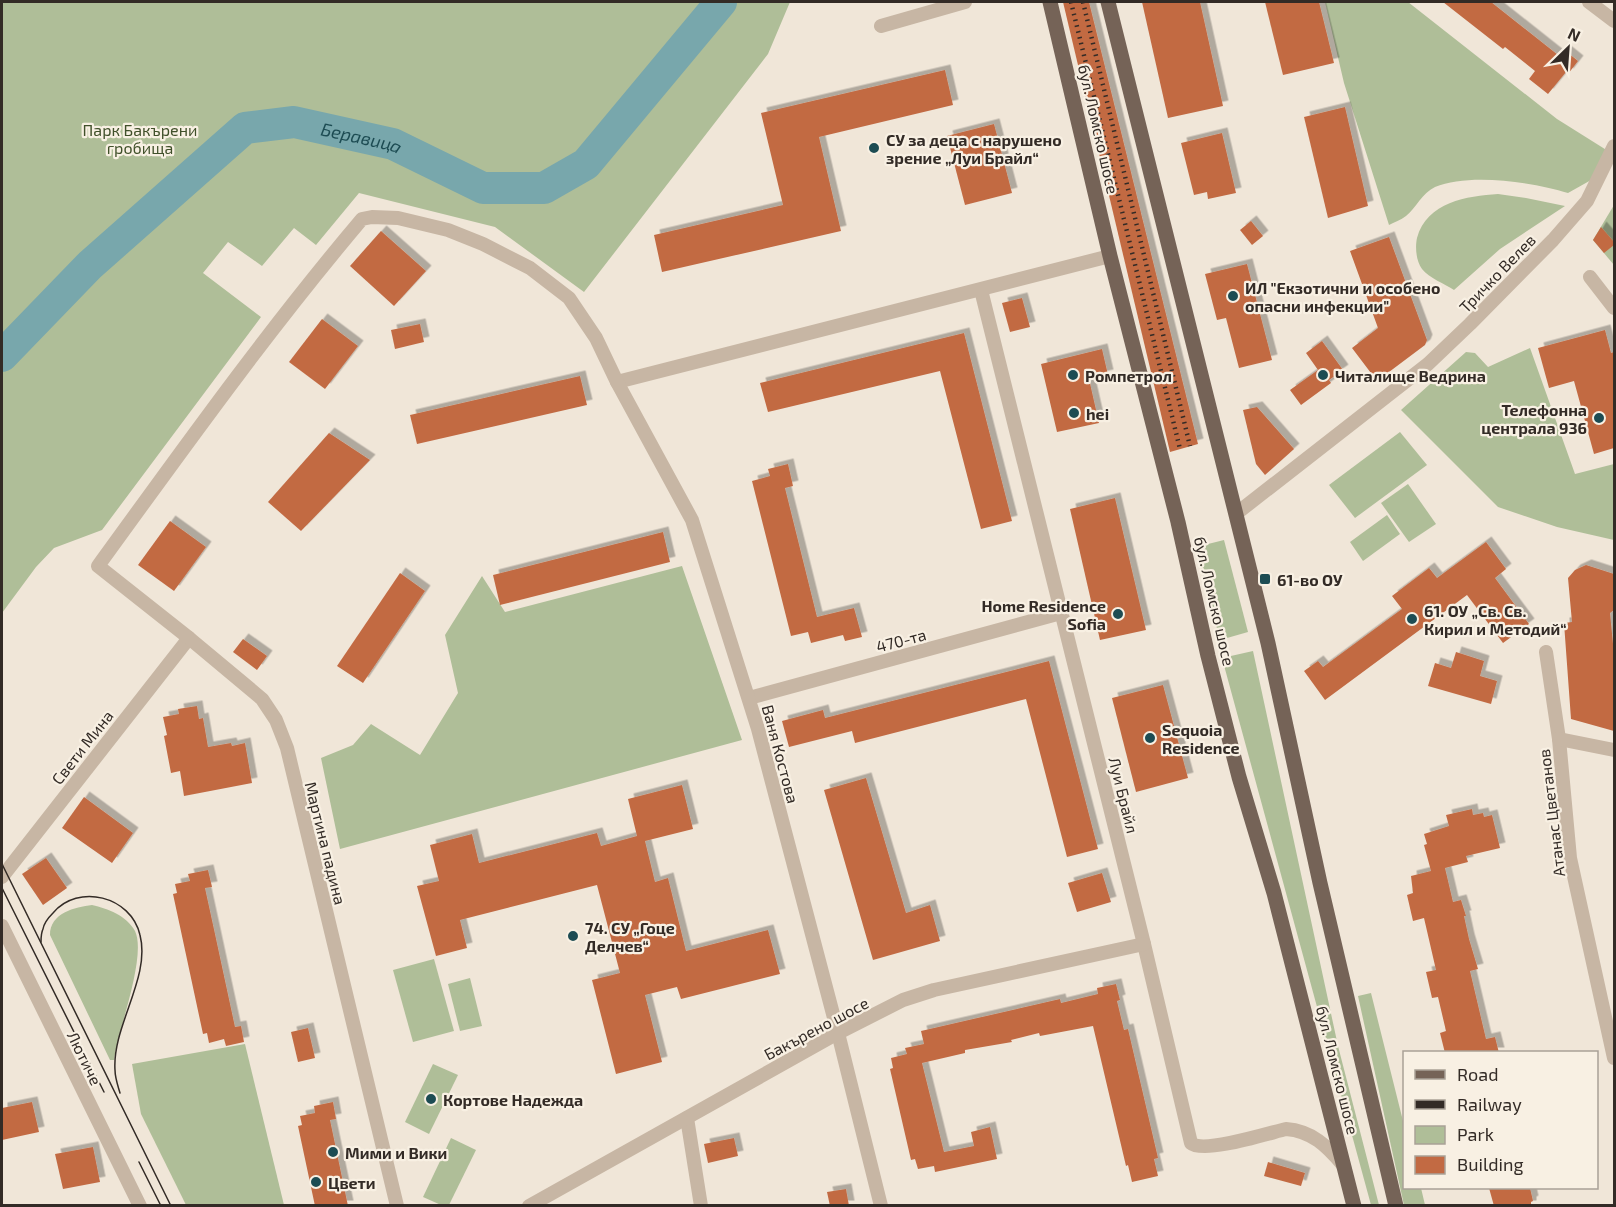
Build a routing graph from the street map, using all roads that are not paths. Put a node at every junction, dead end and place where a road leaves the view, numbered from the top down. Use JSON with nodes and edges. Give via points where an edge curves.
{"nodes":[{"id":1,"x":965,"y":2,"type":"edge"},
{"id":2,"x":1050,"y":2,"type":"edge"},
{"id":3,"x":1108,"y":2,"type":"edge"},
{"id":4,"x":1589,"y":2,"type":"edge"},
{"id":5,"x":1614,"y":21,"type":"edge"},
{"id":6,"x":881,"y":26,"type":"dead end"},
{"id":7,"x":1614,"y":146,"type":"edge"},
{"id":8,"x":1110,"y":256,"type":"junction"},
{"id":9,"x":1590,"y":277,"type":"dead end"},
{"id":10,"x":981,"y":290,"type":"junction"},
{"id":11,"x":1614,"y":308,"type":"edge"},
{"id":12,"x":617,"y":382,"type":"junction"},
{"id":13,"x":1237,"y":513,"type":"junction"},
{"id":14,"x":98,"y":567,"type":"joint"},
{"id":15,"x":1061,"y":613,"type":"junction"},
{"id":16,"x":189,"y":638,"type":"junction"},
{"id":17,"x":1546,"y":652,"type":"dead end"},
{"id":18,"x":749,"y":698,"type":"junction"},
{"id":19,"x":1559,"y":739,"type":"junction"},
{"id":20,"x":1614,"y":750,"type":"edge"},
{"id":21,"x":2,"y":878,"type":"edge"},
{"id":22,"x":2,"y":926,"type":"edge"},
{"id":23,"x":1144,"y":944,"type":"junction"},
{"id":24,"x":838,"y":1034,"type":"junction"},
{"id":25,"x":1614,"y":1058,"type":"edge"},
{"id":26,"x":687,"y":1118,"type":"junction"},
{"id":27,"x":1344,"y":1166,"type":"junction"},
{"id":28,"x":140,"y":1206,"type":"edge"},
{"id":29,"x":397,"y":1206,"type":"edge"},
{"id":30,"x":529,"y":1206,"type":"edge"},
{"id":31,"x":701,"y":1206,"type":"edge"},
{"id":32,"x":881,"y":1206,"type":"edge"},
{"id":33,"x":1354,"y":1206,"type":"edge"},
{"id":34,"x":1396,"y":1206,"type":"edge"}],
"edges":[{"from":1,"to":6,"type":"street"},
{"from":2,"to":8,"type":"main road","name":"бул. Ломско шосе"},
{"from":3,"to":13,"type":"main road","name":"бул. Ломско шосе"},
{"from":4,"to":5,"type":"street"},
{"from":7,"to":13,"type":"street","name":"Тричко Велев","via":[[1587,201],[1470,324],[1428,364]]},
{"from":8,"to":10,"type":"street"},
{"from":8,"to":27,"type":"main road","name":"бул. Ломско шосе","via":[[1239,777],[1274,893]]},
{"from":9,"to":11,"type":"street"},
{"from":10,"to":12,"type":"street"},
{"from":10,"to":15,"type":"street","name":"Луи Брайл"},
{"from":12,"to":14,"type":"street","name":"Ваня Костова","via":[[592,332],[569,298],[530,268],[448,230],[398,218],[362,219],[307,284]]},
{"from":12,"to":18,"type":"street","name":"Ваня Костова","via":[[692,520]]},
{"from":13,"to":34,"type":"main road","name":"бул. Ломско шосе"},
{"from":14,"to":16,"type":"street","name":"Мартина падина"},
{"from":15,"to":18,"type":"street","name":"470-та"},
{"from":15,"to":23,"type":"street","name":"Луи Брайл"},
{"from":16,"to":21,"type":"street","name":"Свети Мина"},
{"from":16,"to":29,"type":"street","name":"Мартина падина","via":[[262,699],[287,748]]},
{"from":17,"to":19,"type":"street","name":"Атанас Цветанов"},
{"from":18,"to":24,"type":"street","name":"Ваня Костова"},
{"from":19,"to":20,"type":"street"},
{"from":19,"to":25,"type":"street","name":"Атанас Цветанов","via":[[1570,858]]},
{"from":22,"to":28,"type":"street","name":"Лютиче"},
{"from":23,"to":24,"type":"street","name":"Бакърено шосе","via":[[934,990],[903,1000]]},
{"from":23,"to":27,"type":"street","name":"Луи Брайл","via":[[1191,1143],[1198,1147],[1220,1145],[1295,1129],[1327,1146]]},
{"from":24,"to":26,"type":"street","name":"Бакърено шосе"},
{"from":24,"to":32,"type":"street","name":"Ваня Костова"},
{"from":26,"to":30,"type":"street","name":"Бакърено шосе"},
{"from":26,"to":31,"type":"street"},
{"from":27,"to":33,"type":"main road","name":"бул. Ломско шосе"}]}
